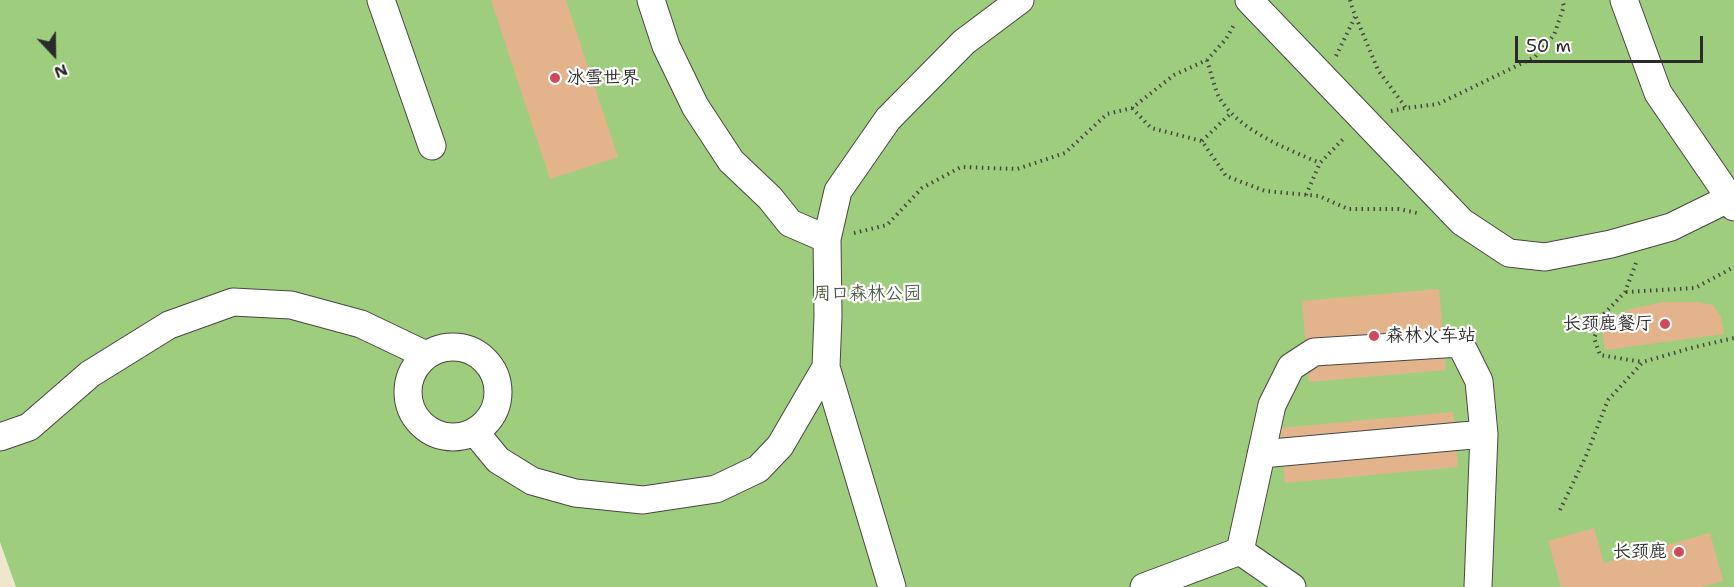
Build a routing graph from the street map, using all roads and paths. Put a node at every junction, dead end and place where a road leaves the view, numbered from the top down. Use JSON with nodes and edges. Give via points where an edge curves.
{"nodes":[{"id":1,"x":381,"y":0,"type":"edge"},
{"id":2,"x":651,"y":0,"type":"edge"},
{"id":3,"x":1020,"y":0,"type":"edge"},
{"id":4,"x":1350,"y":0,"type":"edge"},
{"id":5,"x":1562,"y":0,"type":"edge"},
{"id":6,"x":1623,"y":0,"type":"edge"},
{"id":7,"x":1243,"y":10,"type":"edge"},
{"id":8,"x":1355,"y":17,"type":"junction"},
{"id":9,"x":1207,"y":60,"type":"junction"},
{"id":10,"x":1324,"y":80,"type":"junction"},
{"id":11,"x":1132,"y":108,"type":"junction"},
{"id":12,"x":1231,"y":113,"type":"junction"},
{"id":13,"x":1202,"y":141,"type":"junction"},
{"id":14,"x":432,"y":146,"type":"dead end"},
{"id":15,"x":1320,"y":163,"type":"dead end"},
{"id":16,"x":1732,"y":202,"type":"edge"},
{"id":17,"x":1420,"y":214,"type":"dead end"},
{"id":18,"x":1647,"y":234,"type":"junction"},
{"id":19,"x":827,"y":239,"type":"junction"},
{"id":20,"x":1734,"y":267,"type":"edge"},
{"id":21,"x":1625,"y":292,"type":"junction"},
{"id":22,"x":1734,"y":338,"type":"edge"},
{"id":23,"x":426,"y":355,"type":"junction"},
{"id":24,"x":1643,"y":362,"type":"junction"},
{"id":25,"x":826,"y":367,"type":"junction"},
{"id":26,"x":475,"y":432,"type":"junction"},
{"id":27,"x":1484,"y":434,"type":"junction"},
{"id":28,"x":0,"y":437,"type":"edge"},
{"id":29,"x":1261,"y":454,"type":"junction"},
{"id":30,"x":1560,"y":510,"type":"dead end"},
{"id":31,"x":1240,"y":551,"type":"junction"},
{"id":32,"x":892,"y":587,"type":"edge"},
{"id":33,"x":1144,"y":587,"type":"edge"},
{"id":34,"x":1292,"y":587,"type":"edge"},
{"id":35,"x":1478,"y":587,"type":"edge"}],
"edges":[{"from":1,"to":14,"type":"street"},
{"from":2,"to":19,"type":"street","via":[[666,46],[695,106],[731,161],[790,223]]},
{"from":3,"to":19,"type":"street","via":[[964,42],[888,119],[838,190]]},
{"from":4,"to":8,"type":"path"},
{"from":5,"to":8,"type":"path","via":[[1564,6],[1554,35],[1535,57],[1438,104],[1406,108],[1378,70]]},
{"from":6,"to":16,"type":"street","via":[[1658,93]]},
{"from":7,"to":9,"type":"path","via":[[1227,39]]},
{"from":7,"to":10,"type":"street"},
{"from":8,"to":10,"type":"path"},
{"from":9,"to":11,"type":"path","via":[[1174,75]]},
{"from":9,"to":12,"type":"path","via":[[1220,98]]},
{"from":10,"to":18,"type":"street","via":[[1462,222],[1509,253],[1545,257]]},
{"from":11,"to":13,"type":"path","via":[[1151,128]]},
{"from":11,"to":19,"type":"path","via":[[1107,114],[1065,153],[1017,169],[961,167],[922,188],[887,225]]},
{"from":12,"to":13,"type":"path"},
{"from":12,"to":15,"type":"path","via":[[1278,144]]},
{"from":13,"to":17,"type":"path","via":[[1226,176],[1265,191],[1319,196],[1348,209],[1399,209]]},
{"from":16,"to":18,"type":"street"},
{"from":18,"to":21,"type":"path"},
{"from":19,"to":25,"type":"street"},
{"from":20,"to":21,"type":"path","via":[[1695,288]]},
{"from":21,"to":24,"type":"path","via":[[1604,314],[1594,338],[1600,355]]},
{"from":22,"to":24,"type":"path"},
{"from":23,"to":26,"type":"street","via":[[408,381],[411,412],[432,434],[446,438]]},
{"from":23,"to":26,"type":"street","via":[[440,348],[471,350],[492,369],[498,397],[486,424]]},
{"from":23,"to":28,"type":"street","via":[[361,324],[291,305],[233,302],[169,325],[90,374],[29,427]]},
{"from":24,"to":30,"type":"path","via":[[1608,400]]},
{"from":25,"to":26,"type":"street","via":[[780,446],[758,469],[716,489],[643,500],[575,493],[532,481],[498,460]]},
{"from":25,"to":32,"type":"street"},
{"from":27,"to":29,"type":"street"},
{"from":27,"to":29,"type":"street","via":[[1479,381],[1460,343],[1314,352],[1291,367],[1286,376],[1272,405]]},
{"from":27,"to":35,"type":"street"},
{"from":29,"to":31,"type":"street"},
{"from":31,"to":33,"type":"street"},
{"from":31,"to":34,"type":"street"}]}
